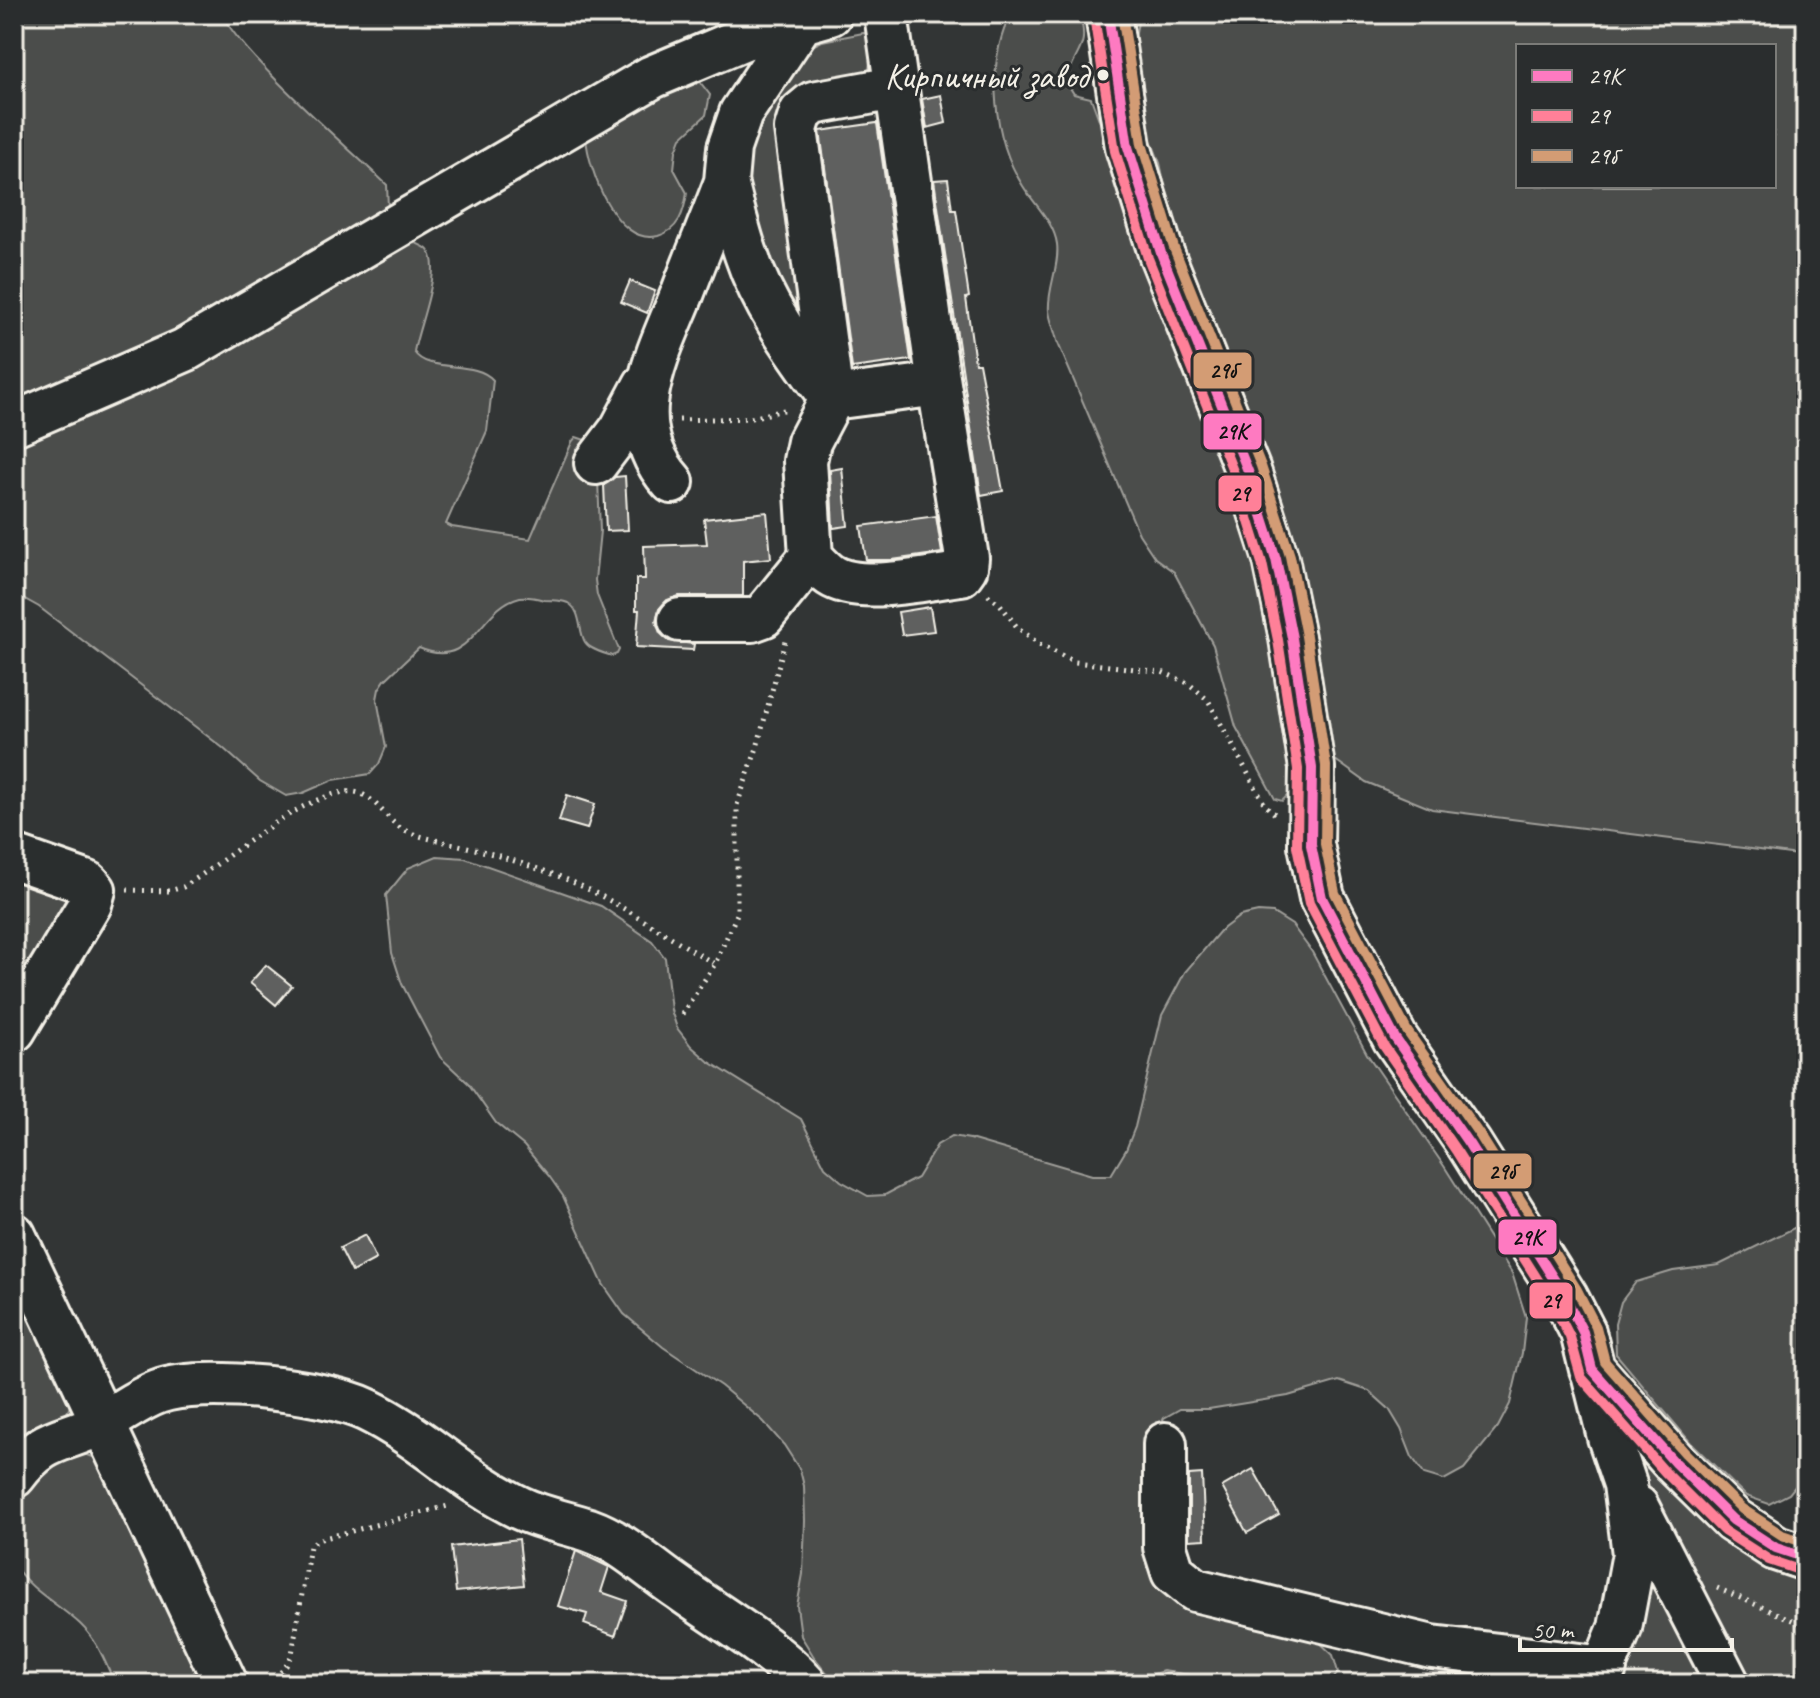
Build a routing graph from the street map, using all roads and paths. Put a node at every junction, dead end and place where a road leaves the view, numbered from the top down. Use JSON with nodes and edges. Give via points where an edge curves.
{"nodes":[{"id":1,"x":886,"y":14,"type":"edge"},
{"id":2,"x":1108,"y":14,"type":"edge"},
{"id":3,"x":812,"y":16,"type":"edge"},
{"id":4,"x":895,"y":88,"type":"junction"},
{"id":5,"x":726,"y":182,"type":"junction"},
{"id":6,"x":939,"y":384,"type":"junction"},
{"id":7,"x":832,"y":398,"type":"junction"},
{"id":8,"x":646,"y":400,"type":"junction"},
{"id":9,"x":14,"y":424,"type":"edge"},
{"id":10,"x":596,"y":463,"type":"dead end"},
{"id":11,"x":672,"y":482,"type":"dead end"},
{"id":12,"x":811,"y":557,"type":"junction"},
{"id":13,"x":961,"y":574,"type":"junction"},
{"id":14,"x":680,"y":620,"type":"dead end"},
{"id":15,"x":786,"y":635,"type":"dead end"},
{"id":16,"x":1311,"y":845,"type":"junction"},
{"id":17,"x":14,"y":857,"type":"edge"},
{"id":18,"x":94,"y":890,"type":"junction"},
{"id":19,"x":715,"y":964,"type":"junction"},
{"id":20,"x":682,"y":1014,"type":"dead end"},
{"id":21,"x":14,"y":1030,"type":"edge"},
{"id":22,"x":14,"y":1235,"type":"edge"},
{"id":23,"x":1592,"y":1369,"type":"junction"},
{"id":24,"x":101,"y":1423,"type":"junction"},
{"id":25,"x":1165,"y":1444,"type":"dead end"},
{"id":26,"x":14,"y":1476,"type":"edge"},
{"id":27,"x":1625,"y":1484,"type":"junction"},
{"id":28,"x":484,"y":1488,"type":"junction"},
{"id":29,"x":1806,"y":1558,"type":"edge"},
{"id":30,"x":1707,"y":1582,"type":"dead end"},
{"id":31,"x":1806,"y":1626,"type":"edge"},
{"id":32,"x":1601,"y":1676,"type":"edge"},
{"id":33,"x":226,"y":1684,"type":"edge"},
{"id":34,"x":270,"y":1684,"type":"edge"},
{"id":35,"x":805,"y":1684,"type":"edge"},
{"id":36,"x":1728,"y":1684,"type":"edge"}],
"edges":[{"from":1,"to":4,"type":"street"},
{"from":2,"to":16,"type":"main road","via":[[1128,147],[1161,253],[1248,471],[1276,559],[1312,768]]},
{"from":3,"to":5,"type":"street","via":[[741,113],[729,148]]},
{"from":3,"to":9,"type":"street","via":[[652,77],[185,350]]},
{"from":4,"to":6,"type":"street"},
{"from":4,"to":7,"type":"street","via":[[813,103],[801,113],[796,129]]},
{"from":5,"to":7,"type":"street","via":[[746,256],[767,303]]},
{"from":5,"to":8,"type":"street"},
{"from":6,"to":7,"type":"street"},
{"from":6,"to":13,"type":"street","via":[[967,558]]},
{"from":7,"to":8,"type":"path","via":[[751,418]]},
{"from":7,"to":12,"type":"street","via":[[805,461]]},
{"from":8,"to":10,"type":"street"},
{"from":8,"to":11,"type":"street","via":[[650,446],[658,467]]},
{"from":12,"to":13,"type":"street","via":[[830,575],[864,585]]},
{"from":12,"to":14,"type":"street","via":[[763,616]]},
{"from":13,"to":16,"type":"path","via":[[1039,644],[1075,662],[1162,672],[1188,683],[1208,700],[1265,805]]},
{"from":15,"to":19,"type":"path","via":[[737,805],[737,914]]},
{"from":16,"to":23,"type":"main road","via":[[1322,898],[1343,942],[1395,1038],[1565,1297],[1583,1332]]},
{"from":17,"to":18,"type":"street","via":[[88,883]]},
{"from":18,"to":19,"type":"path","via":[[183,887],[272,826],[349,791],[378,805],[402,829],[567,881]]},
{"from":18,"to":21,"type":"street"},
{"from":19,"to":20,"type":"path"},
{"from":22,"to":24,"type":"street"},
{"from":23,"to":27,"type":"street"},
{"from":23,"to":29,"type":"main road","via":[[1733,1520],[1776,1548]]},
{"from":24,"to":26,"type":"street","via":[[48,1443]]},
{"from":24,"to":28,"type":"street","via":[[159,1392],[191,1385],[232,1384],[329,1399],[365,1409]]},
{"from":24,"to":33,"type":"street"},
{"from":25,"to":32,"type":"street","via":[[1165,1547],[1173,1572],[1195,1590],[1432,1647]]},
{"from":27,"to":32,"type":"street","via":[[1634,1554],[1620,1628]]},
{"from":27,"to":36,"type":"street"},
{"from":28,"to":34,"type":"path","via":[[457,1504],[310,1546],[292,1654]]},
{"from":28,"to":35,"type":"street","via":[[531,1513],[616,1543]]},
{"from":30,"to":31,"type":"path"}]}
